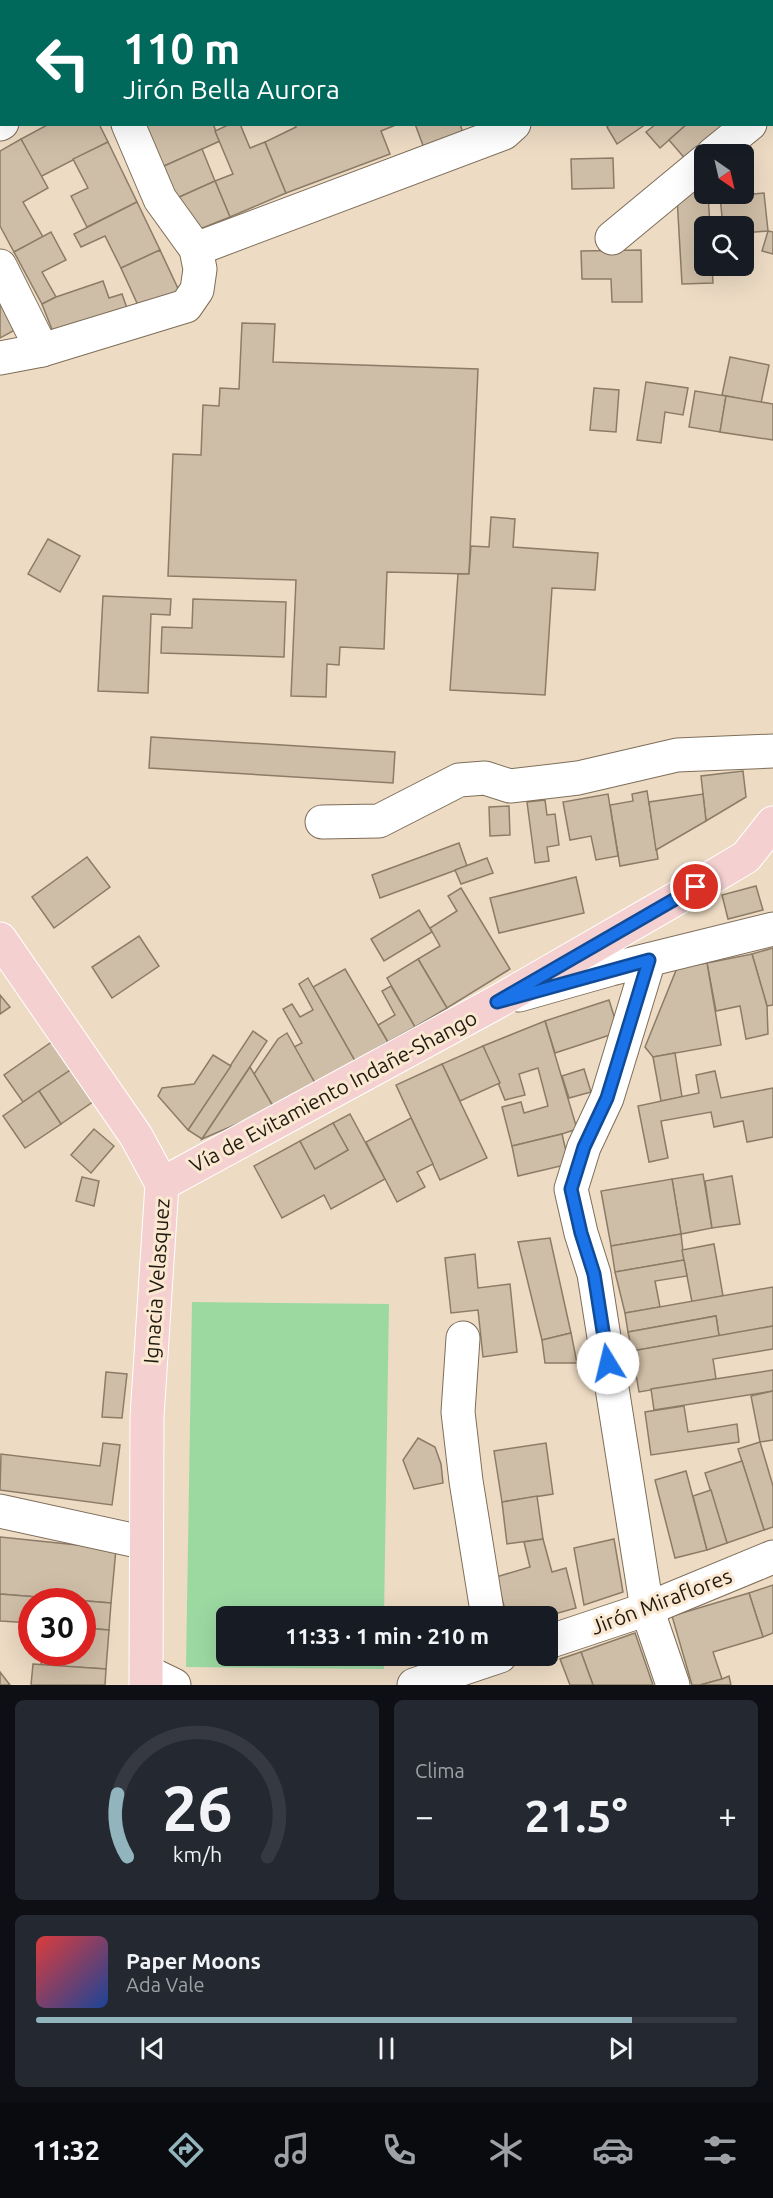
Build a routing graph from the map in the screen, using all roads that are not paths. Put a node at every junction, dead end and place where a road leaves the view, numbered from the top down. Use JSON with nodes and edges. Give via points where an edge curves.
{"nodes":[{"id":1,"x":129,"y":126,"type":"edge"},
{"id":2,"x":512,"y":126,"type":"edge"},
{"id":3,"x":748,"y":126,"type":"edge"},
{"id":4,"x":725,"y":144,"type":"edge"},
{"id":5,"x":694,"y":170,"type":"edge"},
{"id":6,"x":612,"y":238,"type":"dead end"},
{"id":7,"x":196,"y":249,"type":"junction"},
{"id":8,"x":0,"y":266,"type":"edge"},
{"id":9,"x":42,"y":350,"type":"junction"},
{"id":10,"x":0,"y":358,"type":"edge"},
{"id":11,"x":773,"y":751,"type":"edge"},
{"id":12,"x":322,"y":822,"type":"dead end"},
{"id":13,"x":773,"y":823,"type":"edge"},
{"id":14,"x":773,"y":929,"type":"edge"},
{"id":15,"x":0,"y":939,"type":"edge"},
{"id":16,"x":649,"y":960,"type":"junction"},
{"id":17,"x":497,"y":1002,"type":"junction"},
{"id":18,"x":162,"y":1184,"type":"junction"},
{"id":19,"x":463,"y":1338,"type":"dead end"},
{"id":20,"x":0,"y":1511,"type":"edge"},
{"id":21,"x":146,"y":1543,"type":"junction"},
{"id":22,"x":773,"y":1557,"type":"edge"},
{"id":23,"x":486,"y":1606,"type":"edge"},
{"id":24,"x":647,"y":1609,"type":"junction"},
{"id":25,"x":558,"y":1639,"type":"edge"},
{"id":26,"x":470,"y":1666,"type":"edge"},
{"id":27,"x":493,"y":1666,"type":"edge"},
{"id":28,"x":155,"y":1681,"type":"edge"},
{"id":29,"x":414,"y":1685,"type":"edge"},
{"id":30,"x":481,"y":1685,"type":"edge"},
{"id":31,"x":673,"y":1685,"type":"edge"}],
"edges":[{"from":1,"to":7,"type":"street","via":[[160,199]]},
{"from":2,"to":7,"type":"street","via":[[504,133]]},
{"from":3,"to":4,"type":"street"},
{"from":5,"to":6,"type":"street"},
{"from":7,"to":9,"type":"street","via":[[200,269],[197,290],[186,306]]},
{"from":8,"to":9,"type":"street"},
{"from":9,"to":10,"type":"street"},
{"from":11,"to":12,"type":"street","via":[[677,755],[578,778],[510,786],[486,778],[459,780],[379,821]]},
{"from":13,"to":17,"type":"main road","name":"Vía de Evitamiento Indañe-Shango","via":[[746,857]]},
{"from":14,"to":16,"type":"street"},
{"from":15,"to":18,"type":"main road","name":"Ignacia Velasquez","via":[[136,1136]]},
{"from":16,"to":17,"type":"street"},
{"from":16,"to":24,"type":"street","via":[[607,1098],[584,1147],[571,1189],[594,1274]]},
{"from":17,"to":18,"type":"main road","name":"Vía de Evitamiento Indañe-Shango"},
{"from":18,"to":21,"type":"main road","name":"Ignacia Velasquez","via":[[147,1417]]},
{"from":19,"to":23,"type":"street","via":[[458,1413]]},
{"from":20,"to":21,"type":"street"},
{"from":21,"to":28,"type":"main road","name":"Ignacia Velasquez"},
{"from":22,"to":24,"type":"street","name":"Jirón Miraflores"},
{"from":24,"to":25,"type":"street","name":"Jirón Miraflores"},
{"from":24,"to":31,"type":"street"},
{"from":26,"to":29,"type":"street"},
{"from":27,"to":30,"type":"street"}]}
